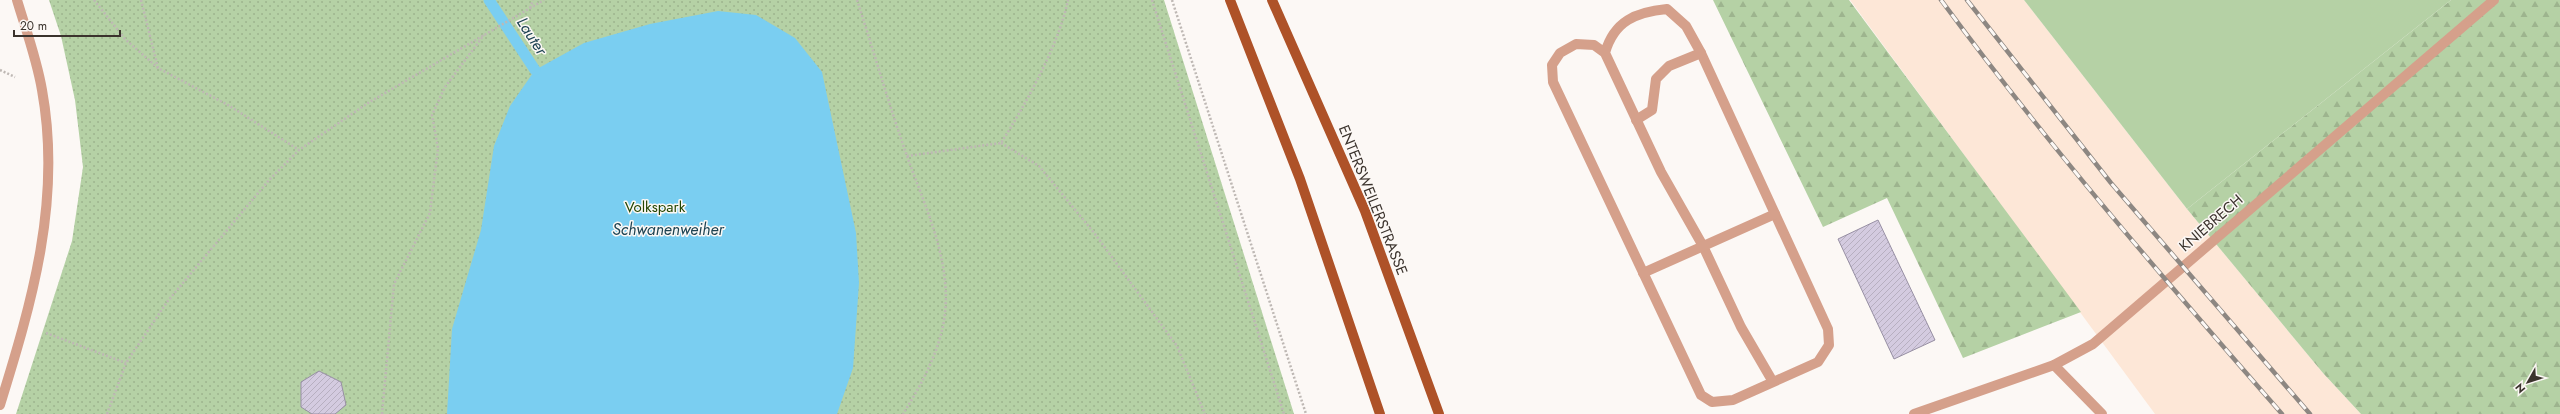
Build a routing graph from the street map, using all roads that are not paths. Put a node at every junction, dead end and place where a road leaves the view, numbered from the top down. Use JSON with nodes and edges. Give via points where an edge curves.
{"nodes":[{"id":1,"x":17,"y":0,"type":"edge"},
{"id":2,"x":1230,"y":0,"type":"edge"},
{"id":3,"x":1272,"y":0,"type":"edge"},
{"id":4,"x":2494,"y":0,"type":"edge"},
{"id":5,"x":1605,"y":53,"type":"junction"},
{"id":6,"x":1701,"y":53,"type":"junction"},
{"id":7,"x":1636,"y":120,"type":"junction"},
{"id":8,"x":1775,"y":214,"type":"junction"},
{"id":9,"x":1703,"y":246,"type":"junction"},
{"id":10,"x":1643,"y":273,"type":"junction"},
{"id":11,"x":2054,"y":365,"type":"junction"},
{"id":12,"x":1773,"y":382,"type":"junction"},
{"id":13,"x":0,"y":405,"type":"edge"},
{"id":14,"x":1380,"y":414,"type":"edge"},
{"id":15,"x":1439,"y":414,"type":"edge"},
{"id":16,"x":1914,"y":414,"type":"edge"},
{"id":17,"x":2102,"y":414,"type":"edge"}],
"edges":[{"from":1,"to":13,"type":"street","via":[[42,91],[50,168],[45,235],[24,326]]},
{"from":2,"to":14,"type":"main road","via":[[1300,179]]},
{"from":3,"to":15,"type":"main road","name":"ENTERSWEILERSTRASSE","via":[[1365,211]]},
{"from":4,"to":11,"type":"street","name":"KNIEBRECH","via":[[2093,344]]},
{"from":5,"to":6,"type":"street","via":[[1609,37],[1624,22],[1646,11],[1667,9],[1686,26]]},
{"from":5,"to":7,"type":"street"},
{"from":5,"to":10,"type":"street","via":[[1594,45],[1576,44],[1560,53],[1552,65],[1553,82]]},
{"from":6,"to":7,"type":"street","via":[[1668,66],[1656,79],[1652,110]]},
{"from":6,"to":8,"type":"street"},
{"from":7,"to":9,"type":"street","via":[[1661,172]]},
{"from":8,"to":9,"type":"street"},
{"from":8,"to":12,"type":"street","via":[[1828,329],[1829,345],[1818,362]]},
{"from":9,"to":10,"type":"street"},
{"from":9,"to":12,"type":"street","via":[[1741,327]]},
{"from":10,"to":12,"type":"street","via":[[1701,395],[1712,402],[1734,400]]},
{"from":11,"to":16,"type":"street","name":"KNIEBRECH"},
{"from":11,"to":17,"type":"street"}]}
